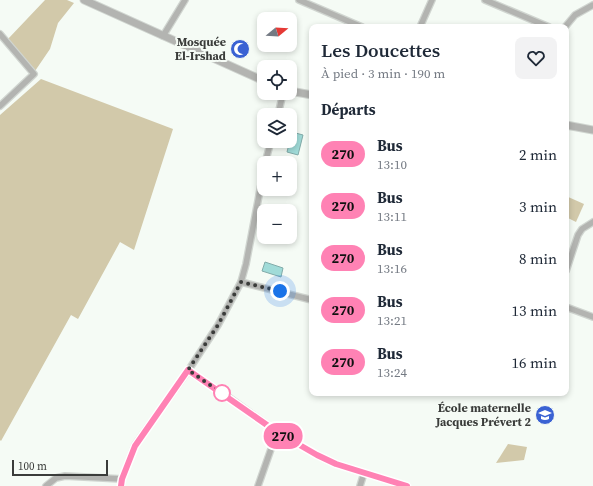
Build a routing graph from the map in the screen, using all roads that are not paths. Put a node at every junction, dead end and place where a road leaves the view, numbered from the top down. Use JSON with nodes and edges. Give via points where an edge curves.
{"nodes":[{"id":1,"x":84,"y":0,"type":"edge"},
{"id":2,"x":185,"y":0,"type":"edge"},
{"id":3,"x":299,"y":0,"type":"edge"},
{"id":4,"x":432,"y":0,"type":"edge"},
{"id":5,"x":485,"y":0,"type":"edge"},
{"id":6,"x":593,"y":5,"type":"edge"},
{"id":7,"x":355,"y":24,"type":"edge"},
{"id":8,"x":421,"y":24,"type":"edge"},
{"id":9,"x":543,"y":24,"type":"edge"},
{"id":10,"x":568,"y":24,"type":"edge"},
{"id":11,"x":0,"y":34,"type":"edge"},
{"id":12,"x":163,"y":36,"type":"junction"},
{"id":13,"x":257,"y":78,"type":"edge"},
{"id":14,"x":297,"y":92,"type":"edge"},
{"id":15,"x":309,"y":94,"type":"edge"},
{"id":16,"x":0,"y":106,"type":"edge"},
{"id":17,"x":569,"y":126,"type":"edge"},
{"id":18,"x":593,"y":130,"type":"edge"},
{"id":19,"x":259,"y":196,"type":"edge"},
{"id":20,"x":593,"y":222,"type":"edge"},
{"id":21,"x":569,"y":262,"type":"edge"},
{"id":22,"x":241,"y":282,"type":"junction"},
{"id":23,"x":309,"y":299,"type":"edge"},
{"id":24,"x":569,"y":308,"type":"edge"},
{"id":25,"x":593,"y":317,"type":"edge"},
{"id":26,"x":188,"y":370,"type":"junction"},
{"id":27,"x":277,"y":432,"type":"junction"},
{"id":28,"x":364,"y":473,"type":"junction"},
{"id":29,"x":122,"y":479,"type":"junction"},
{"id":30,"x":46,"y":486,"type":"edge"},
{"id":31,"x":121,"y":486,"type":"edge"},
{"id":32,"x":258,"y":486,"type":"edge"},
{"id":33,"x":360,"y":486,"type":"edge"},
{"id":34,"x":407,"y":486,"type":"edge"}],
"edges":[{"from":1,"to":12,"type":"street"},
{"from":2,"to":12,"type":"street"},
{"from":3,"to":7,"type":"street"},
{"from":4,"to":8,"type":"street"},
{"from":5,"to":9,"type":"street"},
{"from":6,"to":10,"type":"street","via":[[575,15]]},
{"from":11,"to":16,"type":"street","via":[[34,74]]},
{"from":12,"to":13,"type":"street"},
{"from":14,"to":15,"type":"street"},
{"from":17,"to":18,"type":"street"},
{"from":19,"to":22,"type":"street"},
{"from":20,"to":21,"type":"street","via":[[582,228],[578,234]]},
{"from":22,"to":23,"type":"street"},
{"from":22,"to":26,"type":"street","via":[[218,325]]},
{"from":24,"to":25,"type":"street"},
{"from":26,"to":27,"type":"street"},
{"from":26,"to":29,"type":"street","via":[[135,446]]},
{"from":27,"to":28,"type":"street","via":[[336,464]]},
{"from":27,"to":32,"type":"street"},
{"from":28,"to":33,"type":"street"},
{"from":28,"to":34,"type":"street"},
{"from":29,"to":30,"type":"street","via":[[65,476],[56,478]]},
{"from":29,"to":31,"type":"street"}]}
